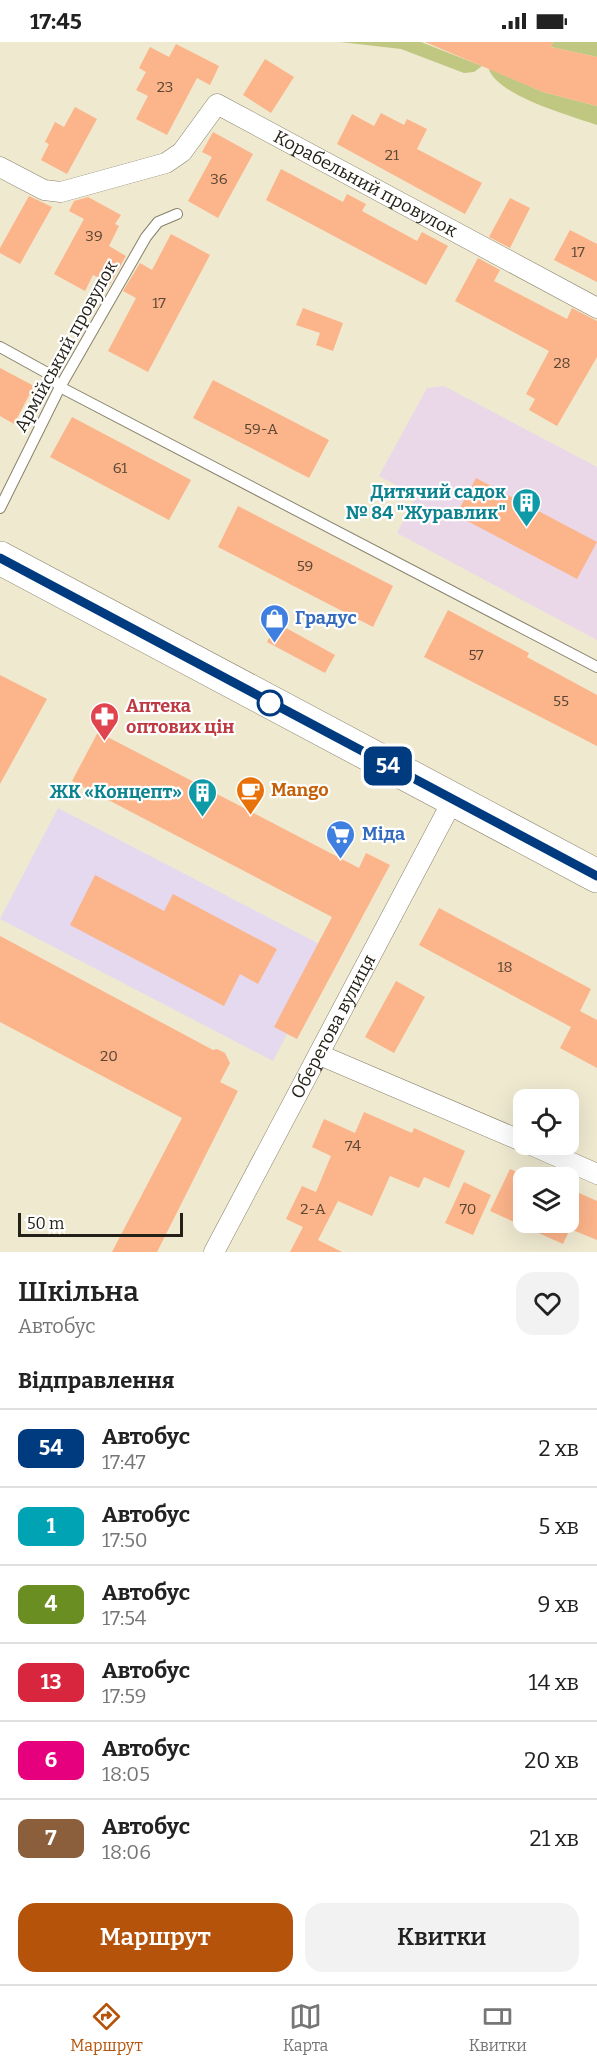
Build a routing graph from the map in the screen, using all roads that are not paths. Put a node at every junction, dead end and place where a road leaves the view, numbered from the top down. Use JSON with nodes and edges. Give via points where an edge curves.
{"nodes":[{"id":1,"x":0,"y":167,"type":"edge"},
{"id":2,"x":177,"y":214,"type":"dead end"},
{"id":3,"x":597,"y":308,"type":"edge"},
{"id":4,"x":0,"y":347,"type":"edge"},
{"id":5,"x":60,"y":387,"type":"junction"},
{"id":6,"x":0,"y":508,"type":"edge"},
{"id":7,"x":0,"y":558,"type":"edge"},
{"id":8,"x":597,"y":667,"type":"edge"},
{"id":9,"x":453,"y":800,"type":"junction"},
{"id":10,"x":597,"y":876,"type":"edge"},
{"id":11,"x":320,"y":1054,"type":"junction"},
{"id":12,"x":513,"y":1137,"type":"edge"},
{"id":13,"x":555,"y":1155,"type":"edge"},
{"id":14,"x":597,"y":1174,"type":"edge"},
{"id":15,"x":214,"y":1252,"type":"edge"}],
"edges":[{"from":1,"to":3,"type":"street","name":"Корабельний провулок","via":[[44,190],[61,192],[166,163],[182,152],[217,104]]},
{"from":2,"to":5,"type":"lane","name":"Армійський провулок","via":[[151,229]]},
{"from":4,"to":5,"type":"lane","via":[[49,374]]},
{"from":5,"to":6,"type":"lane","name":"Армійський провулок"},
{"from":5,"to":8,"type":"lane"},
{"from":7,"to":9,"type":"highway"},
{"from":9,"to":10,"type":"highway"},
{"from":9,"to":11,"type":"street","name":"Оберегова вулиця"},
{"from":11,"to":12,"type":"street"},
{"from":11,"to":15,"type":"street","name":"Оберегова вулиця"},
{"from":13,"to":14,"type":"street"}]}
